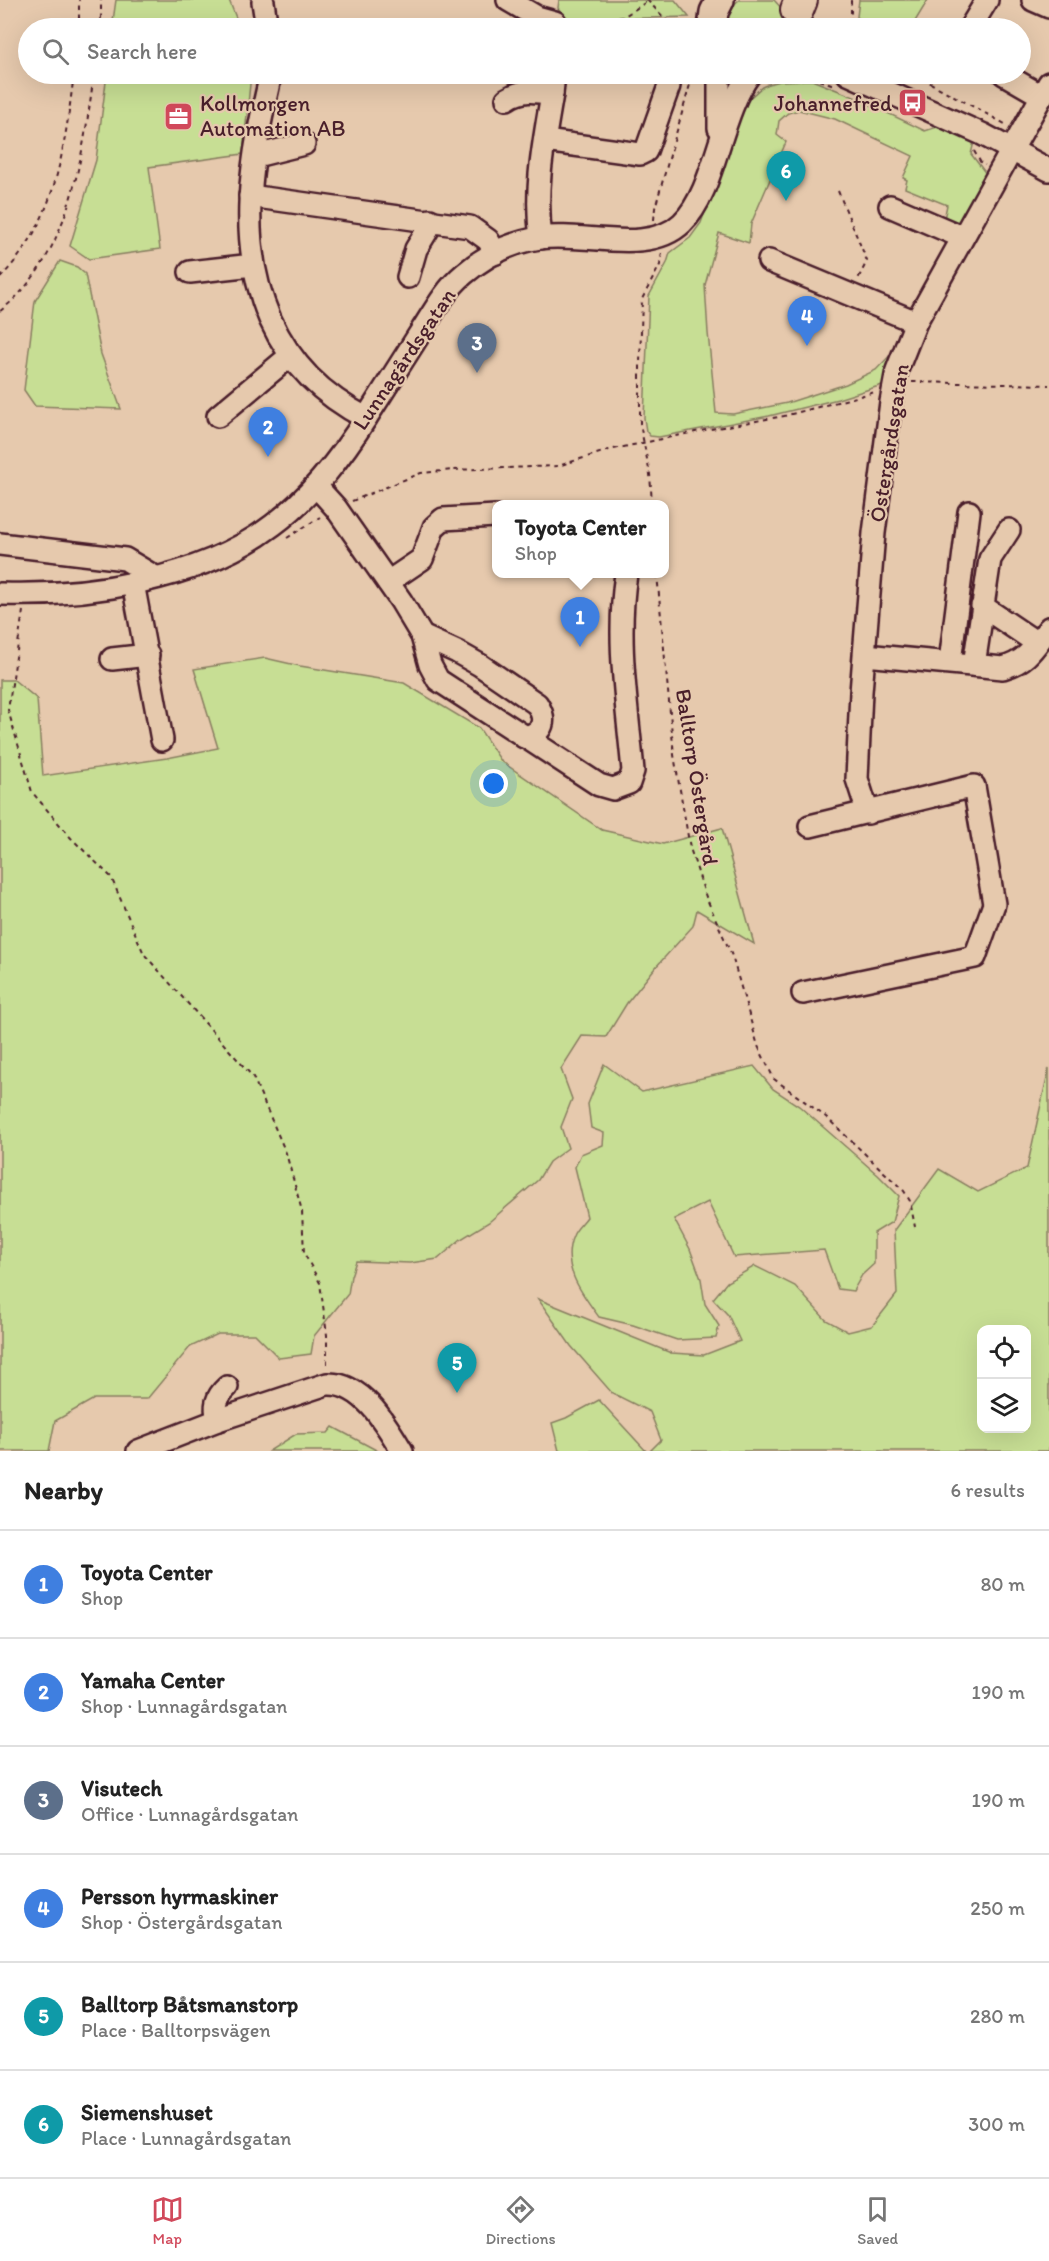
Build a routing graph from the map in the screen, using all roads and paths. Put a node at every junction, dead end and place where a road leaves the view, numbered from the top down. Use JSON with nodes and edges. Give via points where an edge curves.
{"nodes":[{"id":1,"x":102,"y":0,"type":"edge"},
{"id":2,"x":508,"y":0,"type":"edge"},
{"id":3,"x":648,"y":0,"type":"edge"},
{"id":4,"x":851,"y":0,"type":"edge"},
{"id":5,"x":987,"y":0,"type":"edge"},
{"id":6,"x":1033,"y":0,"type":"edge"},
{"id":7,"x":80,"y":1,"type":"edge"},
{"id":8,"x":263,"y":2,"type":"dead end"},
{"id":9,"x":1049,"y":8,"type":"edge"},
{"id":10,"x":79,"y":18,"type":"edge"},
{"id":11,"x":101,"y":18,"type":"edge"},
{"id":12,"x":265,"y":18,"type":"edge"},
{"id":13,"x":541,"y":18,"type":"edge"},
{"id":14,"x":617,"y":18,"type":"edge"},
{"id":15,"x":665,"y":18,"type":"edge"},
{"id":16,"x":850,"y":18,"type":"edge"},
{"id":17,"x":976,"y":18,"type":"edge"},
{"id":18,"x":73,"y":84,"type":"edge"},
{"id":19,"x":92,"y":84,"type":"edge"},
{"id":20,"x":269,"y":84,"type":"edge"},
{"id":21,"x":553,"y":84,"type":"edge"},
{"id":22,"x":669,"y":84,"type":"edge"},
{"id":23,"x":690,"y":84,"type":"edge"},
{"id":24,"x":719,"y":84,"type":"edge"},
{"id":25,"x":744,"y":84,"type":"edge"},
{"id":26,"x":761,"y":84,"type":"edge"},
{"id":27,"x":853,"y":84,"type":"edge"},
{"id":28,"x":929,"y":84,"type":"edge"},
{"id":29,"x":1031,"y":84,"type":"edge"},
{"id":30,"x":1046,"y":89,"type":"edge"},
{"id":31,"x":738,"y":94,"type":"junction"},
{"id":32,"x":507,"y":99,"type":"dead end"},
{"id":33,"x":545,"y":141,"type":"junction"},
{"id":34,"x":1017,"y":142,"type":"junction"},
{"id":35,"x":304,"y":144,"type":"dead end"},
{"id":36,"x":718,"y":144,"type":"junction"},
{"id":37,"x":968,"y":147,"type":"dead end"},
{"id":38,"x":256,"y":156,"type":"junction"},
{"id":39,"x":1049,"y":170,"type":"edge"},
{"id":40,"x":999,"y":173,"type":"junction"},
{"id":41,"x":838,"y":191,"type":"dead end"},
{"id":42,"x":250,"y":196,"type":"junction"},
{"id":43,"x":890,"y":206,"type":"dead end"},
{"id":44,"x":430,"y":220,"type":"junction"},
{"id":45,"x":658,"y":237,"type":"junction"},
{"id":46,"x":962,"y":237,"type":"junction"},
{"id":47,"x":542,"y":238,"type":"junction"},
{"id":48,"x":496,"y":253,"type":"junction"},
{"id":49,"x":769,"y":261,"type":"dead end"},
{"id":50,"x":253,"y":265,"type":"junction"},
{"id":51,"x":190,"y":272,"type":"dead end"},
{"id":52,"x":408,"y":277,"type":"dead end"},
{"id":53,"x":0,"y":278,"type":"edge"},
{"id":54,"x":850,"y":296,"type":"junction"},
{"id":55,"x":0,"y":311,"type":"edge"},
{"id":56,"x":916,"y":322,"type":"junction"},
{"id":57,"x":290,"y":356,"type":"junction"},
{"id":58,"x":1049,"y":385,"type":"edge"},
{"id":59,"x":894,"y":387,"type":"junction"},
{"id":60,"x":218,"y":416,"type":"dead end"},
{"id":61,"x":366,"y":418,"type":"junction"},
{"id":62,"x":643,"y":442,"type":"junction"},
{"id":63,"x":316,"y":486,"type":"junction"},
{"id":64,"x":652,"y":500,"type":"edge"},
{"id":65,"x":336,"y":508,"type":"junction"},
{"id":66,"x":969,"y":512,"type":"dead end"},
{"id":67,"x":492,"y":516,"type":"edge"},
{"id":68,"x":1009,"y":530,"type":"dead end"},
{"id":69,"x":285,"y":539,"type":"dead end"},
{"id":70,"x":0,"y":544,"type":"edge"},
{"id":71,"x":155,"y":577,"type":"junction"},
{"id":72,"x":626,"y":578,"type":"edge"},
{"id":73,"x":657,"y":578,"type":"edge"},
{"id":74,"x":388,"y":582,"type":"junction"},
{"id":75,"x":133,"y":583,"type":"junction"},
{"id":76,"x":0,"y":594,"type":"edge"},
{"id":77,"x":982,"y":606,"type":"junction"},
{"id":78,"x":30,"y":608,"type":"dead end"},
{"id":79,"x":1043,"y":635,"type":"edge"},
{"id":80,"x":422,"y":636,"type":"junction"},
{"id":81,"x":148,"y":655,"type":"junction"},
{"id":82,"x":865,"y":655,"type":"junction"},
{"id":83,"x":112,"y":659,"type":"dead end"},
{"id":84,"x":950,"y":662,"type":"junction"},
{"id":85,"x":974,"y":665,"type":"junction"},
{"id":86,"x":524,"y":736,"type":"junction"},
{"id":87,"x":162,"y":740,"type":"dead end"},
{"id":88,"x":868,"y":813,"type":"junction"},
{"id":89,"x":810,"y":826,"type":"dead end"},
{"id":90,"x":803,"y":993,"type":"dead end"},
{"id":91,"x":915,"y":1227,"type":"dead end"},
{"id":92,"x":327,"y":1384,"type":"junction"},
{"id":93,"x":227,"y":1387,"type":"dead end"},
{"id":94,"x":218,"y":1420,"type":"junction"},
{"id":95,"x":138,"y":1451,"type":"edge"},
{"id":96,"x":402,"y":1451,"type":"edge"}],
"edges":[{"from":1,"to":11,"type":"path"},
{"from":2,"to":13,"type":"street"},
{"from":3,"to":14,"type":"path"},
{"from":3,"to":15,"type":"path"},
{"from":4,"to":16,"type":"path"},
{"from":5,"to":17,"type":"street"},
{"from":6,"to":9,"type":"street"},
{"from":7,"to":10,"type":"path"},
{"from":8,"to":12,"type":"street"},
{"from":18,"to":53,"type":"path","via":[[64,152],[47,207],[31,239]]},
{"from":19,"to":55,"type":"path","via":[[79,171],[65,213],[40,269]]},
{"from":20,"to":38,"type":"street"},
{"from":21,"to":32,"type":"street","via":[[534,91],[519,91]]},
{"from":21,"to":33,"type":"street"},
{"from":22,"to":33,"type":"street","via":[[646,151],[640,154]]},
{"from":23,"to":45,"type":"path","via":[[655,208]]},
{"from":24,"to":36,"type":"street","name":"Lunnagårdsgatan"},
{"from":25,"to":31,"type":"street","name":"Lunnagårdsgatan"},
{"from":26,"to":31,"type":"path","via":[[748,98]]},
{"from":27,"to":34,"type":"street"},
{"from":28,"to":34,"type":"path"},
{"from":29,"to":30,"type":"street"},
{"from":30,"to":34,"type":"street","name":"Östergårdsgatan"},
{"from":31,"to":36,"type":"street","name":"Lunnagårdsgatan"},
{"from":33,"to":47,"type":"street","via":[[537,211]]},
{"from":34,"to":39,"type":"street"},
{"from":34,"to":40,"type":"street","name":"Östergårdsgatan"},
{"from":35,"to":38,"type":"street"},
{"from":36,"to":45,"type":"street","name":"Lunnagårdsgatan","via":[[692,210],[674,230]]},
{"from":37,"to":40,"type":"path","via":[[981,163]]},
{"from":38,"to":42,"type":"street"},
{"from":40,"to":46,"type":"street","name":"Östergårdsgatan"},
{"from":41,"to":54,"type":"path","via":[[867,261]]},
{"from":42,"to":44,"type":"street"},
{"from":42,"to":50,"type":"street"},
{"from":43,"to":46,"type":"street"},
{"from":44,"to":48,"type":"street","via":[[470,227],[488,240]]},
{"from":44,"to":52,"type":"street"},
{"from":45,"to":47,"type":"street","name":"Lunnagårdsgatan"},
{"from":45,"to":62,"type":"path","via":[[660,265],[642,299],[639,403]]},
{"from":46,"to":56,"type":"street","name":"Östergårdsgatan"},
{"from":47,"to":48,"type":"street","name":"Lunnagårdsgatan"},
{"from":48,"to":61,"type":"street","name":"Lunnagårdsgatan","via":[[462,275],[450,288]]},
{"from":49,"to":54,"type":"street"},
{"from":50,"to":51,"type":"street"},
{"from":50,"to":57,"type":"street","via":[[260,294]]},
{"from":54,"to":56,"type":"street"},
{"from":56,"to":59,"type":"street","name":"Östergårdsgatan"},
{"from":57,"to":60,"type":"street"},
{"from":57,"to":61,"type":"street","via":[[323,391]]},
{"from":58,"to":59,"type":"path","via":[[910,382]]},
{"from":59,"to":62,"type":"path","via":[[784,416]]},
{"from":59,"to":82,"type":"street","name":"Östergårdsgatan","via":[[874,533]]},
{"from":61,"to":63,"type":"street","name":"Lunnagårdsgatan"},
{"from":62,"to":64,"type":"path"},
{"from":62,"to":65,"type":"path","via":[[558,466],[421,473]]},
{"from":63,"to":65,"type":"street"},
{"from":63,"to":71,"type":"street","name":"Lunnagårdsgatan","via":[[272,526],[251,539],[206,561]]},
{"from":65,"to":69,"type":"path"},
{"from":65,"to":74,"type":"street"},
{"from":66,"to":84,"type":"street"},
{"from":67,"to":74,"type":"street","via":[[443,519],[434,527],[422,559]]},
{"from":68,"to":77,"type":"street","via":[[990,559]]},
{"from":70,"to":71,"type":"street","via":[[125,559]]},
{"from":71,"to":75,"type":"street","name":"Lunnagårdsgatan"},
{"from":72,"to":86,"type":"street","via":[[621,629],[633,771],[629,783],[613,789],[599,785]]},
{"from":73,"to":91,"type":"path","name":"Balltorp Östergård","via":[[674,755],[690,848],[732,956],[758,1046],[774,1078],[826,1118],[897,1184],[910,1201]]},
{"from":74,"to":80,"type":"street"},
{"from":75,"to":76,"type":"street","name":"Lunnagårdsgatan","via":[[83,592]]},
{"from":75,"to":81,"type":"street"},
{"from":77,"to":79,"type":"street"},
{"from":77,"to":85,"type":"street"},
{"from":78,"to":92,"type":"path","via":[[24,608],[8,710],[32,792],[111,877],[144,954],[253,1077],[286,1153],[302,1211],[304,1253],[320,1282],[327,1335]]},
{"from":79,"to":85,"type":"street","via":[[1018,663],[1003,668]]},
{"from":80,"to":86,"type":"street","via":[[438,680]]},
{"from":80,"to":86,"type":"street","via":[[480,665],[537,704],[543,713],[541,728],[535,735]]},
{"from":81,"to":83,"type":"street"},
{"from":81,"to":87,"type":"street"},
{"from":82,"to":84,"type":"street"},
{"from":82,"to":88,"type":"street","name":"Östergårdsgatan","via":[[857,779]]},
{"from":84,"to":85,"type":"street"},
{"from":88,"to":89,"type":"street"},
{"from":88,"to":90,"type":"street","via":[[974,786],[994,904],[975,957]]},
{"from":92,"to":94,"type":"street"},
{"from":92,"to":96,"type":"street","via":[[349,1387],[362,1398]]},
{"from":93,"to":94,"type":"street","via":[[216,1400]]},
{"from":94,"to":95,"type":"street"}]}
